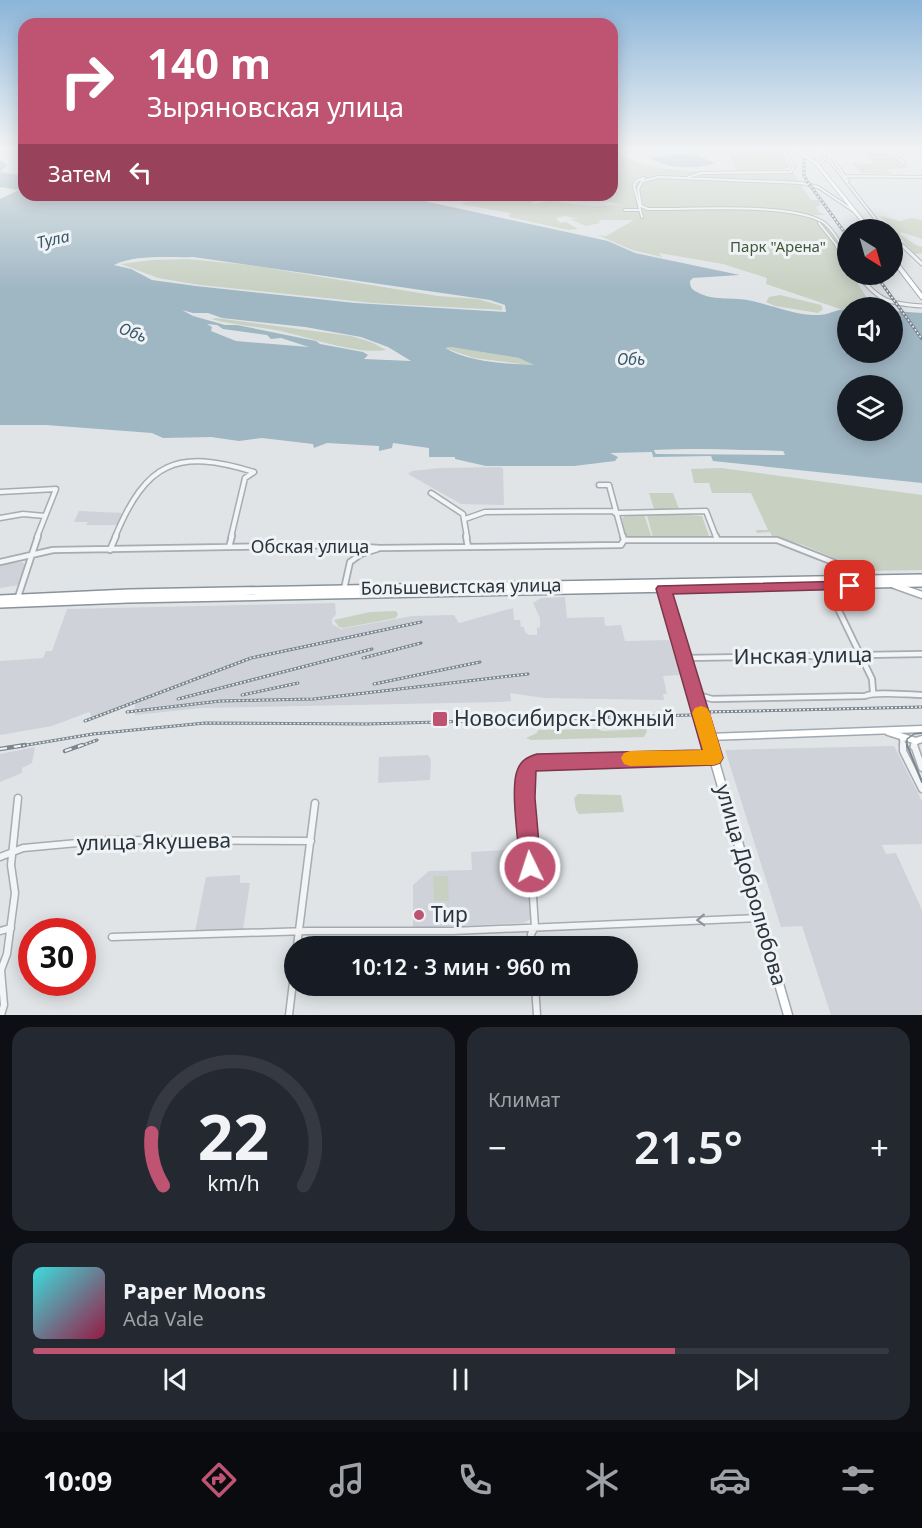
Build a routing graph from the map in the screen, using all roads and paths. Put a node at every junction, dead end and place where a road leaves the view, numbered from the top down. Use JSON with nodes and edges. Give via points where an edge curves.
{"nodes":[{"id":1,"x":637,"y":195,"type":"edge"},
{"id":2,"x":830,"y":195,"type":"edge"},
{"id":3,"x":842,"y":195,"type":"edge"},
{"id":4,"x":845,"y":195,"type":"edge"},
{"id":5,"x":857,"y":195,"type":"edge"},
{"id":6,"x":860,"y":195,"type":"edge"},
{"id":7,"x":624,"y":209,"type":"dead end"},
{"id":8,"x":640,"y":209,"type":"junction"},
{"id":9,"x":745,"y":212,"type":"junction"},
{"id":10,"x":855,"y":212,"type":"junction"},
{"id":11,"x":642,"y":217,"type":"dead end"},
{"id":12,"x":861,"y":219,"type":"edge"},
{"id":13,"x":863,"y":219,"type":"edge"},
{"id":14,"x":876,"y":219,"type":"edge"},
{"id":15,"x":877,"y":219,"type":"edge"},
{"id":16,"x":837,"y":239,"type":"edge"},
{"id":17,"x":837,"y":245,"type":"edge"},
{"id":18,"x":903,"y":247,"type":"edge"},
{"id":19,"x":922,"y":265,"type":"edge"},
{"id":20,"x":903,"y":267,"type":"edge"},
{"id":21,"x":903,"y":272,"type":"edge"},
{"id":22,"x":868,"y":285,"type":"edge"},
{"id":23,"x":922,"y":292,"type":"edge"},
{"id":24,"x":922,"y":297,"type":"edge"},
{"id":25,"x":922,"y":305,"type":"edge"},
{"id":26,"x":206,"y":461,"type":"joint"},
{"id":27,"x":254,"y":472,"type":"joint"},
{"id":28,"x":599,"y":485,"type":"dead end"},
{"id":29,"x":0,"y":492,"type":"edge"},
{"id":30,"x":430,"y":492,"type":"dead end"},
{"id":31,"x":615,"y":512,"type":"junction"},
{"id":32,"x":45,"y":516,"type":"junction"},
{"id":33,"x":0,"y":518,"type":"edge"},
{"id":34,"x":465,"y":519,"type":"junction"},
{"id":35,"x":717,"y":539,"type":"junction"},
{"id":36,"x":622,"y":542,"type":"junction"},
{"id":37,"x":229,"y":547,"type":"junction"},
{"id":38,"x":468,"y":547,"type":"junction"},
{"id":39,"x":380,"y":548,"type":"junction"},
{"id":40,"x":805,"y":549,"type":"junction"},
{"id":41,"x":110,"y":550,"type":"junction"},
{"id":42,"x":33,"y":555,"type":"junction"},
{"id":43,"x":0,"y":562,"type":"edge"},
{"id":44,"x":922,"y":578,"type":"edge"},
{"id":45,"x":879,"y":579,"type":"junction"},
{"id":46,"x":844,"y":580,"type":"junction"},
{"id":47,"x":922,"y":583,"type":"edge"},
{"id":48,"x":892,"y":585,"type":"junction"},
{"id":49,"x":663,"y":586,"type":"junction"},
{"id":50,"x":828,"y":586,"type":"junction"},
{"id":51,"x":344,"y":589,"type":"junction"},
{"id":52,"x":922,"y":595,"type":"edge"},
{"id":53,"x":18,"y":598,"type":"junction"},
{"id":54,"x":0,"y":599,"type":"edge"},
{"id":55,"x":0,"y":604,"type":"edge"},
{"id":56,"x":922,"y":654,"type":"edge"},
{"id":57,"x":859,"y":656,"type":"junction"},
{"id":58,"x":684,"y":658,"type":"junction"},
{"id":59,"x":873,"y":692,"type":"junction"},
{"id":60,"x":922,"y":695,"type":"edge"},
{"id":61,"x":696,"y":697,"type":"junction"},
{"id":62,"x":920,"y":729,"type":"edge"},
{"id":63,"x":886,"y":732,"type":"junction"},
{"id":64,"x":708,"y":736,"type":"junction"},
{"id":65,"x":902,"y":738,"type":"junction"},
{"id":66,"x":919,"y":740,"type":"edge"},
{"id":67,"x":714,"y":758,"type":"junction"},
{"id":68,"x":922,"y":768,"type":"edge"},
{"id":69,"x":922,"y":789,"type":"edge"},
{"id":70,"x":18,"y":798,"type":"dead end"},
{"id":71,"x":315,"y":803,"type":"dead end"},
{"id":72,"x":311,"y":841,"type":"junction"},
{"id":73,"x":13,"y":851,"type":"junction"},
{"id":74,"x":0,"y":857,"type":"edge"},
{"id":75,"x":760,"y":918,"type":"junction"},
{"id":76,"x":535,"y":927,"type":"junction"},
{"id":77,"x":11,"y":928,"type":"junction"},
{"id":78,"x":0,"y":931,"type":"edge"},
{"id":79,"x":299,"y":931,"type":"junction"},
{"id":80,"x":298,"y":936,"type":"edge"},
{"id":81,"x":531,"y":936,"type":"edge"},
{"id":82,"x":112,"y":937,"type":"dead end"},
{"id":83,"x":291,"y":996,"type":"edge"},
{"id":84,"x":536,"y":996,"type":"edge"},
{"id":85,"x":1,"y":1015,"type":"edge"},
{"id":86,"x":289,"y":1015,"type":"edge"},
{"id":87,"x":537,"y":1015,"type":"edge"},
{"id":88,"x":788,"y":1015,"type":"edge"}],
"edges":[{"from":1,"to":8,"type":"street"},
{"from":2,"to":10,"type":"street"},
{"from":3,"to":10,"type":"main road"},
{"from":4,"to":13,"type":"main road"},
{"from":5,"to":14,"type":"street"},
{"from":6,"to":15,"type":"street"},
{"from":7,"to":8,"type":"street"},
{"from":8,"to":9,"type":"street"},
{"from":8,"to":11,"type":"street"},
{"from":9,"to":16,"type":"street","via":[[791,213],[820,220]]},
{"from":9,"to":17,"type":"street","via":[[790,214],[813,220],[825,228]]},
{"from":10,"to":12,"type":"main road"},
{"from":18,"to":19,"type":"street"},
{"from":20,"to":23,"type":"main road"},
{"from":21,"to":24,"type":"main road"},
{"from":22,"to":25,"type":"street","via":[[881,299]]},
{"from":26,"to":27,"type":"street","via":[[226,462]]},
{"from":26,"to":41,"type":"street","via":[[172,464],[146,481],[133,497]]},
{"from":27,"to":37,"type":"street","via":[[245,478]]},
{"from":28,"to":31,"type":"street","via":[[609,485]]},
{"from":29,"to":32,"type":"street","via":[[56,489]]},
{"from":30,"to":34,"type":"street","via":[[461,511]]},
{"from":31,"to":34,"type":"street","via":[[485,512]]},
{"from":31,"to":35,"type":"street","via":[[706,512]]},
{"from":31,"to":36,"type":"street"},
{"from":32,"to":33,"type":"street","via":[[22,514]]},
{"from":32,"to":42,"type":"street"},
{"from":34,"to":38,"type":"street"},
{"from":35,"to":36,"type":"street","name":"Обская улица"},
{"from":35,"to":40,"type":"street","name":"Обская улица","via":[[777,540]]},
{"from":36,"to":38,"type":"street","name":"Обская улица"},
{"from":37,"to":39,"type":"street","name":"Обская улица"},
{"from":37,"to":41,"type":"street","name":"Обская улица"},
{"from":38,"to":39,"type":"street","name":"Обская улица"},
{"from":39,"to":51,"type":"street","via":[[360,554],[350,562]]},
{"from":40,"to":45,"type":"street"},
{"from":40,"to":46,"type":"street","via":[[850,572],[851,576]]},
{"from":41,"to":42,"type":"street","name":"Обская улица","via":[[53,550]]},
{"from":42,"to":43,"type":"street","name":"Обская улица"},
{"from":42,"to":53,"type":"street"},
{"from":44,"to":45,"type":"highway","name":"Большевистская улица"},
{"from":45,"to":46,"type":"highway","name":"Большевистская улица"},
{"from":45,"to":48,"type":"main road"},
{"from":46,"to":49,"type":"highway","name":"Большевистская улица"},
{"from":47,"to":48,"type":"highway","name":"Большевистская улица"},
{"from":48,"to":50,"type":"highway","name":"Большевистская улица"},
{"from":48,"to":52,"type":"main road"},
{"from":49,"to":50,"type":"highway","name":"Большевистская улица"},
{"from":49,"to":51,"type":"highway","name":"Большевистская улица"},
{"from":49,"to":55,"type":"highway","name":"Большевистская улица"},
{"from":49,"to":58,"type":"main road","name":"улица Добролюбова"},
{"from":50,"to":57,"type":"street"},
{"from":51,"to":53,"type":"highway","name":"Большевистская улица"},
{"from":53,"to":54,"type":"highway","name":"Большевистская улица"},
{"from":56,"to":57,"type":"street","name":"Инская улица"},
{"from":57,"to":58,"type":"street","name":"Инская улица"},
{"from":57,"to":59,"type":"street","via":[[872,679]]},
{"from":58,"to":61,"type":"main road","name":"улица Добролюбова"},
{"from":59,"to":60,"type":"street"},
{"from":59,"to":61,"type":"street","via":[[849,697]]},
{"from":61,"to":64,"type":"main road","name":"улица Добролюбова","bridge":true},
{"from":62,"to":63,"type":"main road"},
{"from":62,"to":65,"type":"main road"},
{"from":63,"to":64,"type":"main road"},
{"from":63,"to":65,"type":"main road"},
{"from":64,"to":67,"type":"main road","name":"улица Добролюбова"},
{"from":65,"to":66,"type":"main road"},
{"from":65,"to":69,"type":"street","via":[[903,751]]},
{"from":66,"to":68,"type":"street","via":[[913,748]]},
{"from":67,"to":75,"type":"main road","name":"улица Добролюбова"},
{"from":67,"to":76,"type":"street","via":[[537,761],[529,765],[525,773]]},
{"from":70,"to":73,"type":"street"},
{"from":71,"to":72,"type":"street"},
{"from":72,"to":73,"type":"street","name":"улица Якушева","via":[[112,840]]},
{"from":72,"to":79,"type":"street"},
{"from":73,"to":74,"type":"street","name":"улица Якушева"},
{"from":73,"to":77,"type":"street","via":[[15,893]]},
{"from":75,"to":76,"type":"street","one_way":true},
{"from":75,"to":88,"type":"main road","name":"улица Добролюбова"},
{"from":76,"to":79,"type":"street"},
{"from":76,"to":81,"type":"street"},
{"from":77,"to":78,"type":"street"},
{"from":77,"to":85,"type":"street","via":[[1,970]]},
{"from":79,"to":80,"type":"street"},
{"from":79,"to":82,"type":"street"},
{"from":83,"to":86,"type":"street"},
{"from":84,"to":87,"type":"street"}]}
